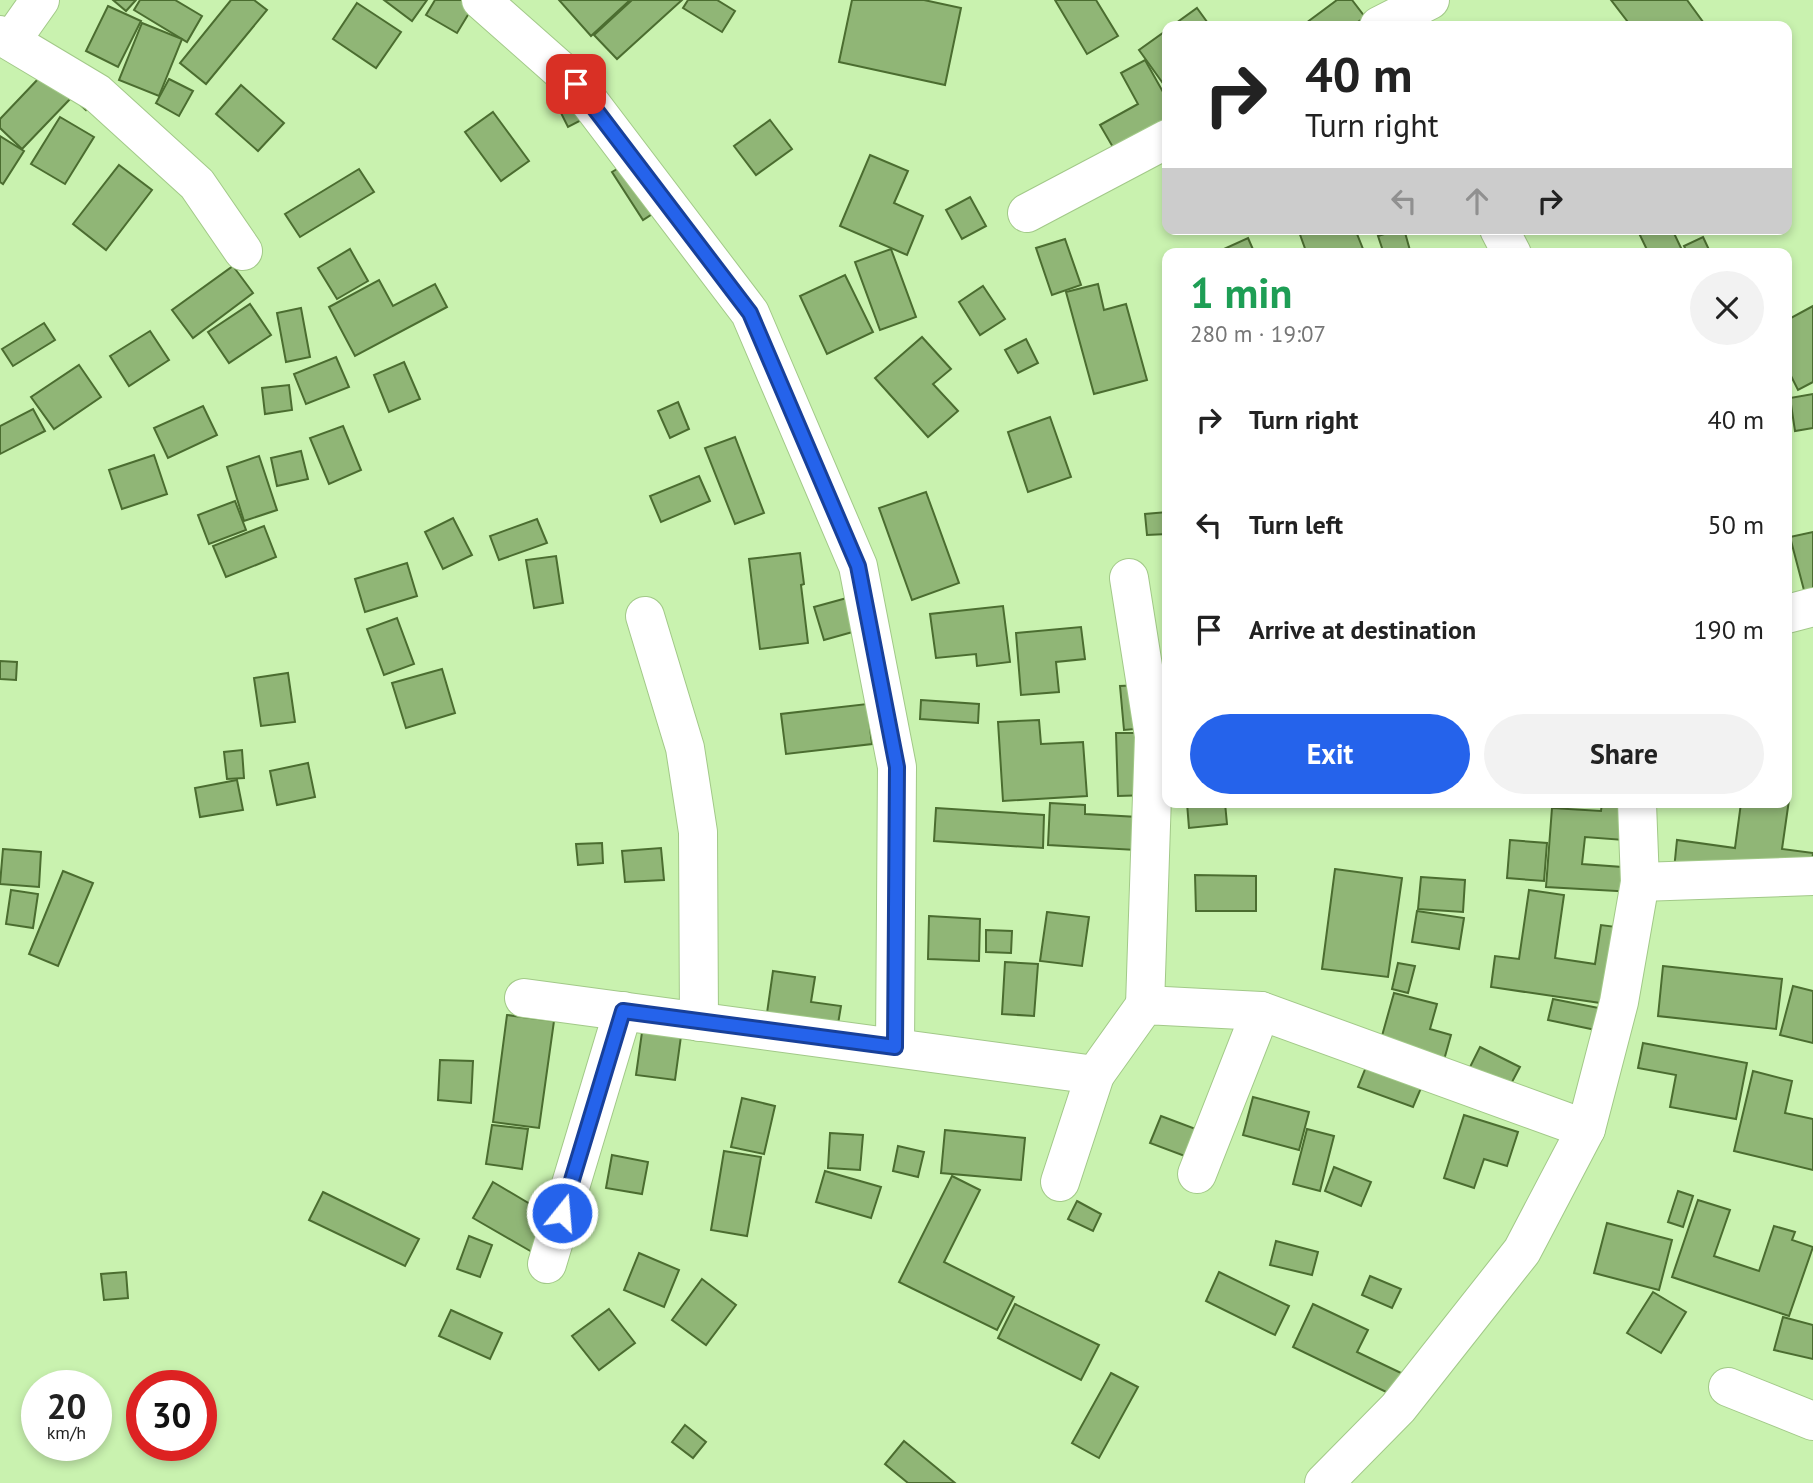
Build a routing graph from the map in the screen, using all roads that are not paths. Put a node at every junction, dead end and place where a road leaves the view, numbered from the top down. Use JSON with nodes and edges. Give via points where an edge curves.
{"nodes":[{"id":1,"x":40,"y":0,"type":"edge"},
{"id":2,"x":481,"y":0,"type":"edge"},
{"id":3,"x":1430,"y":0,"type":"edge"},
{"id":4,"x":1384,"y":18,"type":"edge"},
{"id":5,"x":5,"y":38,"type":"edge"},
{"id":6,"x":1162,"y":142,"type":"edge"},
{"id":7,"x":1027,"y":213,"type":"dead end"},
{"id":8,"x":243,"y":251,"type":"dead end"},
{"id":9,"x":1129,"y":578,"type":"dead end"},
{"id":10,"x":1813,"y":607,"type":"edge"},
{"id":11,"x":1792,"y":613,"type":"edge"},
{"id":12,"x":645,"y":616,"type":"dead end"},
{"id":13,"x":1161,"y":736,"type":"edge"},
{"id":14,"x":1637,"y":808,"type":"edge"},
{"id":15,"x":1813,"y":876,"type":"edge"},
{"id":16,"x":1640,"y":882,"type":"junction"},
{"id":17,"x":524,"y":998,"type":"dead end"},
{"id":18,"x":1145,"y":1005,"type":"junction"},
{"id":19,"x":623,"y":1011,"type":"junction"},
{"id":20,"x":1261,"y":1011,"type":"junction"},
{"id":21,"x":699,"y":1021,"type":"junction"},
{"id":22,"x":895,"y":1047,"type":"junction"},
{"id":23,"x":1095,"y":1075,"type":"junction"},
{"id":24,"x":1586,"y":1129,"type":"junction"},
{"id":25,"x":1197,"y":1174,"type":"dead end"},
{"id":26,"x":1060,"y":1182,"type":"dead end"},
{"id":27,"x":547,"y":1264,"type":"dead end"},
{"id":28,"x":1728,"y":1387,"type":"dead end"},
{"id":29,"x":1813,"y":1421,"type":"edge"},
{"id":30,"x":1324,"y":1483,"type":"edge"}],
"edges":[{"from":1,"to":5,"type":"street"},
{"from":2,"to":22,"type":"street","via":[[576,84],[750,313],[858,566],[897,767]]},
{"from":3,"to":4,"type":"street"},
{"from":5,"to":8,"type":"street","via":[[97,93],[197,184]]},
{"from":6,"to":7,"type":"street"},
{"from":9,"to":13,"type":"street"},
{"from":10,"to":11,"type":"street"},
{"from":12,"to":21,"type":"street","via":[[685,748],[698,832]]},
{"from":13,"to":18,"type":"street"},
{"from":14,"to":16,"type":"street"},
{"from":15,"to":16,"type":"street"},
{"from":16,"to":24,"type":"street","via":[[1619,1002]]},
{"from":17,"to":19,"type":"street"},
{"from":18,"to":20,"type":"street"},
{"from":18,"to":23,"type":"street"},
{"from":19,"to":21,"type":"street"},
{"from":19,"to":27,"type":"street"},
{"from":20,"to":24,"type":"street"},
{"from":20,"to":25,"type":"street"},
{"from":21,"to":22,"type":"street"},
{"from":22,"to":23,"type":"street"},
{"from":23,"to":26,"type":"street"},
{"from":24,"to":30,"type":"street","via":[[1522,1251],[1398,1408]]},
{"from":28,"to":29,"type":"street"}]}
